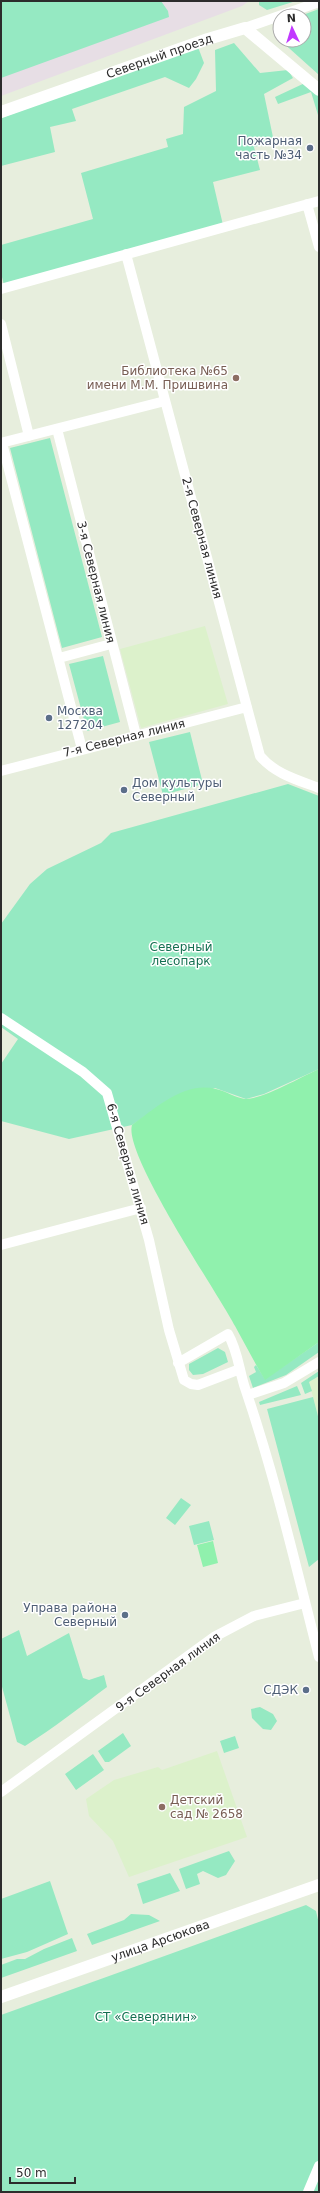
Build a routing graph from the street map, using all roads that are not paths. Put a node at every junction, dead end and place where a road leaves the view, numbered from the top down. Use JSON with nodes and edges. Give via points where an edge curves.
{"nodes":[{"id":1,"x":319,"y":2,"type":"edge"},
{"id":2,"x":245,"y":28,"type":"junction"},
{"id":3,"x":319,"y":90,"type":"edge"},
{"id":4,"x":1,"y":112,"type":"edge"},
{"id":5,"x":319,"y":200,"type":"edge"},
{"id":6,"x":307,"y":204,"type":"junction"},
{"id":7,"x":319,"y":247,"type":"edge"},
{"id":8,"x":126,"y":254,"type":"junction"},
{"id":9,"x":1,"y":288,"type":"edge"},
{"id":10,"x":1,"y":324,"type":"edge"},
{"id":11,"x":165,"y":401,"type":"junction"},
{"id":12,"x":57,"y":428,"type":"junction"},
{"id":13,"x":29,"y":436,"type":"junction"},
{"id":14,"x":2,"y":443,"type":"edge"},
{"id":15,"x":111,"y":644,"type":"junction"},
{"id":16,"x":59,"y":658,"type":"junction"},
{"id":17,"x":247,"y":707,"type":"junction"},
{"id":18,"x":136,"y":736,"type":"junction"},
{"id":19,"x":82,"y":749,"type":"junction"},
{"id":20,"x":1,"y":771,"type":"edge"},
{"id":21,"x":319,"y":788,"type":"edge"},
{"id":22,"x":1,"y":1018,"type":"edge"},
{"id":23,"x":141,"y":1208,"type":"junction"},
{"id":24,"x":1,"y":1244,"type":"edge"},
{"id":25,"x":319,"y":1362,"type":"edge"},
{"id":26,"x":178,"y":1363,"type":"junction"},
{"id":27,"x":240,"y":1370,"type":"junction"},
{"id":28,"x":248,"y":1395,"type":"junction"},
{"id":29,"x":305,"y":1603,"type":"junction"},
{"id":30,"x":319,"y":1657,"type":"edge"},
{"id":31,"x":1,"y":1792,"type":"edge"},
{"id":32,"x":318,"y":1888,"type":"edge"},
{"id":33,"x":1,"y":1997,"type":"edge"},
{"id":34,"x":319,"y":2166,"type":"edge"},
{"id":35,"x":308,"y":2192,"type":"edge"}],
"edges":[{"from":1,"to":2,"type":"street","name":"Северный проезд"},
{"from":2,"to":3,"type":"street"},
{"from":2,"to":4,"type":"street","name":"Северный проезд"},
{"from":5,"to":6,"type":"street"},
{"from":6,"to":7,"type":"street"},
{"from":6,"to":8,"type":"street"},
{"from":8,"to":9,"type":"street"},
{"from":8,"to":11,"type":"street","name":"2-я Северная линия"},
{"from":10,"to":13,"type":"street"},
{"from":11,"to":12,"type":"street"},
{"from":11,"to":17,"type":"street","name":"2-я Северная линия"},
{"from":12,"to":13,"type":"street"},
{"from":12,"to":15,"type":"street","name":"3-я Северная линия"},
{"from":13,"to":14,"type":"street"},
{"from":14,"to":16,"type":"street"},
{"from":15,"to":16,"type":"street"},
{"from":15,"to":18,"type":"street","name":"3-я Северная линия"},
{"from":16,"to":19,"type":"street"},
{"from":17,"to":18,"type":"street","name":"7-я Северная линия"},
{"from":17,"to":21,"type":"street","name":"2-я Северная линия","via":[[260,756],[267,764],[278,772]]},
{"from":18,"to":19,"type":"street","name":"7-я Северная линия"},
{"from":19,"to":20,"type":"street","name":"7-я Северная линия"},
{"from":22,"to":23,"type":"street","name":"6-я Северная линия","via":[[83,1072],[107,1093]]},
{"from":23,"to":24,"type":"street"},
{"from":23,"to":26,"type":"street","name":"6-я Северная линия"},
{"from":25,"to":28,"type":"street","via":[[284,1383]]},
{"from":26,"to":27,"type":"street","name":"6-я Северная линия","via":[[183,1378],[191,1384],[198,1385]]},
{"from":26,"to":27,"type":"street","via":[[228,1334],[236,1348]]},
{"from":27,"to":28,"type":"street"},
{"from":28,"to":29,"type":"street"},
{"from":29,"to":30,"type":"street"},
{"from":29,"to":31,"type":"street","name":"9-я Северная линия","via":[[254,1616],[214,1637]]},
{"from":32,"to":33,"type":"street","name":"улица Арсюкова"},
{"from":34,"to":35,"type":"street"}]}
